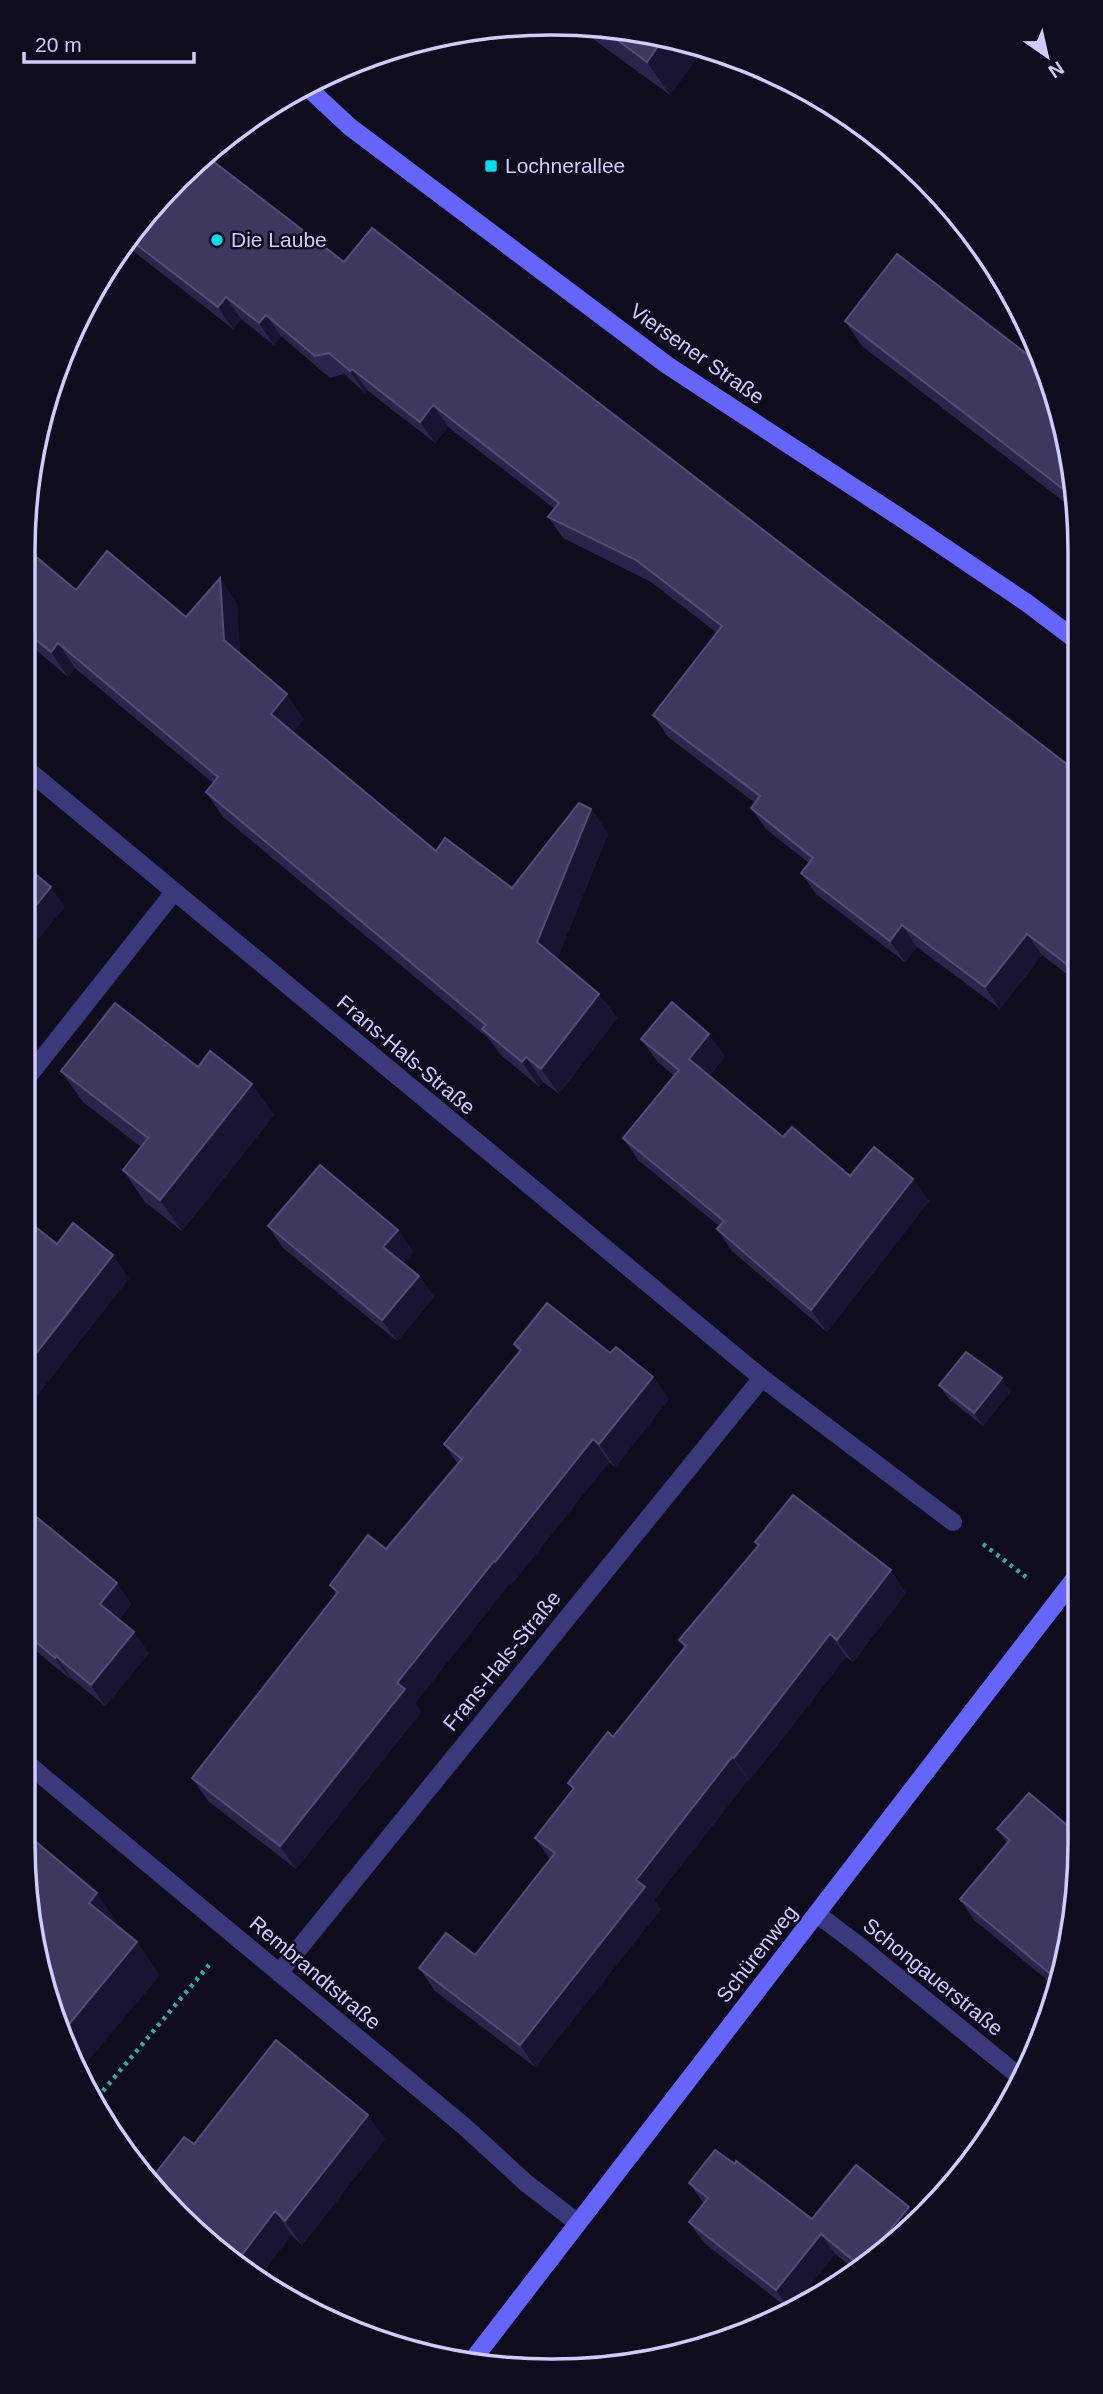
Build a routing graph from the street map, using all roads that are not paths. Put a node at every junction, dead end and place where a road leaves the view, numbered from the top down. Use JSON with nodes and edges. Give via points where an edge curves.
{"nodes":[{"id":1,"x":314,"y":93,"type":"edge"},
{"id":2,"x":1068,"y":634,"type":"edge"},
{"id":3,"x":35,"y":776,"type":"edge"},
{"id":4,"x":174,"y":892,"type":"junction"},
{"id":5,"x":35,"y":1068,"type":"edge"},
{"id":6,"x":762,"y":1378,"type":"junction"},
{"id":7,"x":953,"y":1522,"type":"road end"},
{"id":8,"x":1068,"y":1587,"type":"edge"},
{"id":9,"x":35,"y":1770,"type":"edge"},
{"id":10,"x":817,"y":1914,"type":"junction"},
{"id":11,"x":279,"y":1973,"type":"junction"},
{"id":12,"x":1014,"y":2072,"type":"edge"},
{"id":13,"x":578,"y":2222,"type":"junction"},
{"id":14,"x":477,"y":2354,"type":"edge"}],
"edges":[{"from":1,"to":2,"type":"main road","name":"Viersener Straße","via":[[350,127],[667,365]]},
{"from":3,"to":4,"type":"street","name":"Frans-Hals-Straße"},
{"from":4,"to":5,"type":"street"},
{"from":4,"to":6,"type":"street","name":"Frans-Hals-Straße"},
{"from":6,"to":7,"type":"street","name":"Frans-Hals-Straße"},
{"from":6,"to":11,"type":"street","name":"Frans-Hals-Straße"},
{"from":8,"to":10,"type":"main road","name":"Schürenweg"},
{"from":9,"to":11,"type":"street","name":"Rembrandtstraße"},
{"from":10,"to":12,"type":"street","name":"Schongauerstraße"},
{"from":10,"to":13,"type":"main road","name":"Schürenweg"},
{"from":11,"to":13,"type":"street","name":"Rembrandtstraße"},
{"from":13,"to":14,"type":"main road","name":"Schürenweg"}]}
